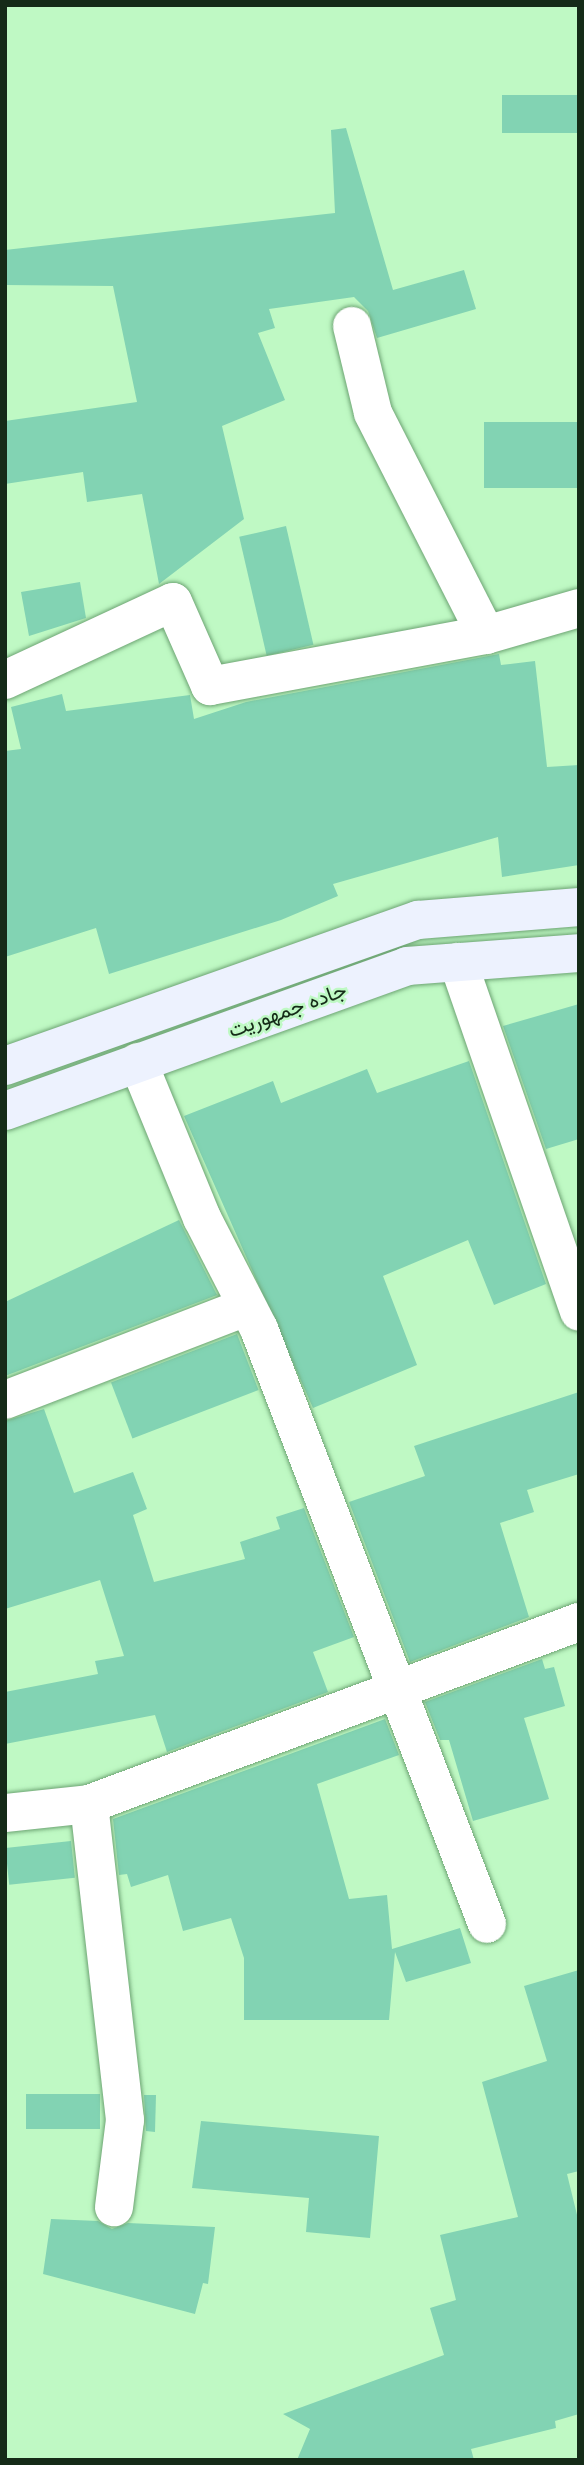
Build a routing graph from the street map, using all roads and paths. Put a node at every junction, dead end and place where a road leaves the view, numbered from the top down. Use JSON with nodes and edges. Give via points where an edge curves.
{"nodes":[{"id":1,"x":352,"y":326,"type":"dead end"},
{"id":2,"x":579,"y":608,"type":"edge"},
{"id":3,"x":486,"y":635,"type":"junction"},
{"id":4,"x":5,"y":680,"type":"edge"},
{"id":5,"x":579,"y":907,"type":"edge"},
{"id":6,"x":579,"y":953,"type":"edge"},
{"id":7,"x":458,"y":962,"type":"junction"},
{"id":8,"x":116,"y":1025,"type":"junction"},
{"id":9,"x":130,"y":1064,"type":"junction"},
{"id":10,"x":5,"y":1066,"type":"edge"},
{"id":11,"x":5,"y":1111,"type":"edge"},
{"id":12,"x":246,"y":1307,"type":"junction"},
{"id":13,"x":579,"y":1312,"type":"edge"},
{"id":14,"x":5,"y":1400,"type":"edge"},
{"id":15,"x":579,"y":1622,"type":"edge"},
{"id":16,"x":396,"y":1695,"type":"junction"},
{"id":17,"x":89,"y":1804,"type":"junction"},
{"id":18,"x":5,"y":1813,"type":"edge"},
{"id":19,"x":487,"y":1924,"type":"dead end"},
{"id":20,"x":114,"y":2207,"type":"dead end"}],
"edges":[{"from":1,"to":3,"type":"street","via":[[373,413]]},
{"from":2,"to":3,"type":"street"},
{"from":3,"to":4,"type":"street","via":[[210,686],[173,602]]},
{"from":5,"to":8,"type":"main road","name":"جاده جمهوریت","via":[[418,920]]},
{"from":6,"to":7,"type":"main road","name":"جاده جمهوریت"},
{"from":7,"to":9,"type":"main road","name":"جاده جمهوریت","via":[[407,966]]},
{"from":7,"to":13,"type":"street"},
{"from":8,"to":9,"type":"main road"},
{"from":8,"to":10,"type":"main road","name":"جاده جمهوریت"},
{"from":9,"to":11,"type":"main road","name":"جاده جمهوریت"},
{"from":9,"to":12,"type":"street"},
{"from":12,"to":14,"type":"street"},
{"from":12,"to":16,"type":"street"},
{"from":15,"to":16,"type":"street"},
{"from":16,"to":17,"type":"street"},
{"from":16,"to":19,"type":"street"},
{"from":17,"to":18,"type":"street"},
{"from":17,"to":20,"type":"street","via":[[125,2120]]}]}
